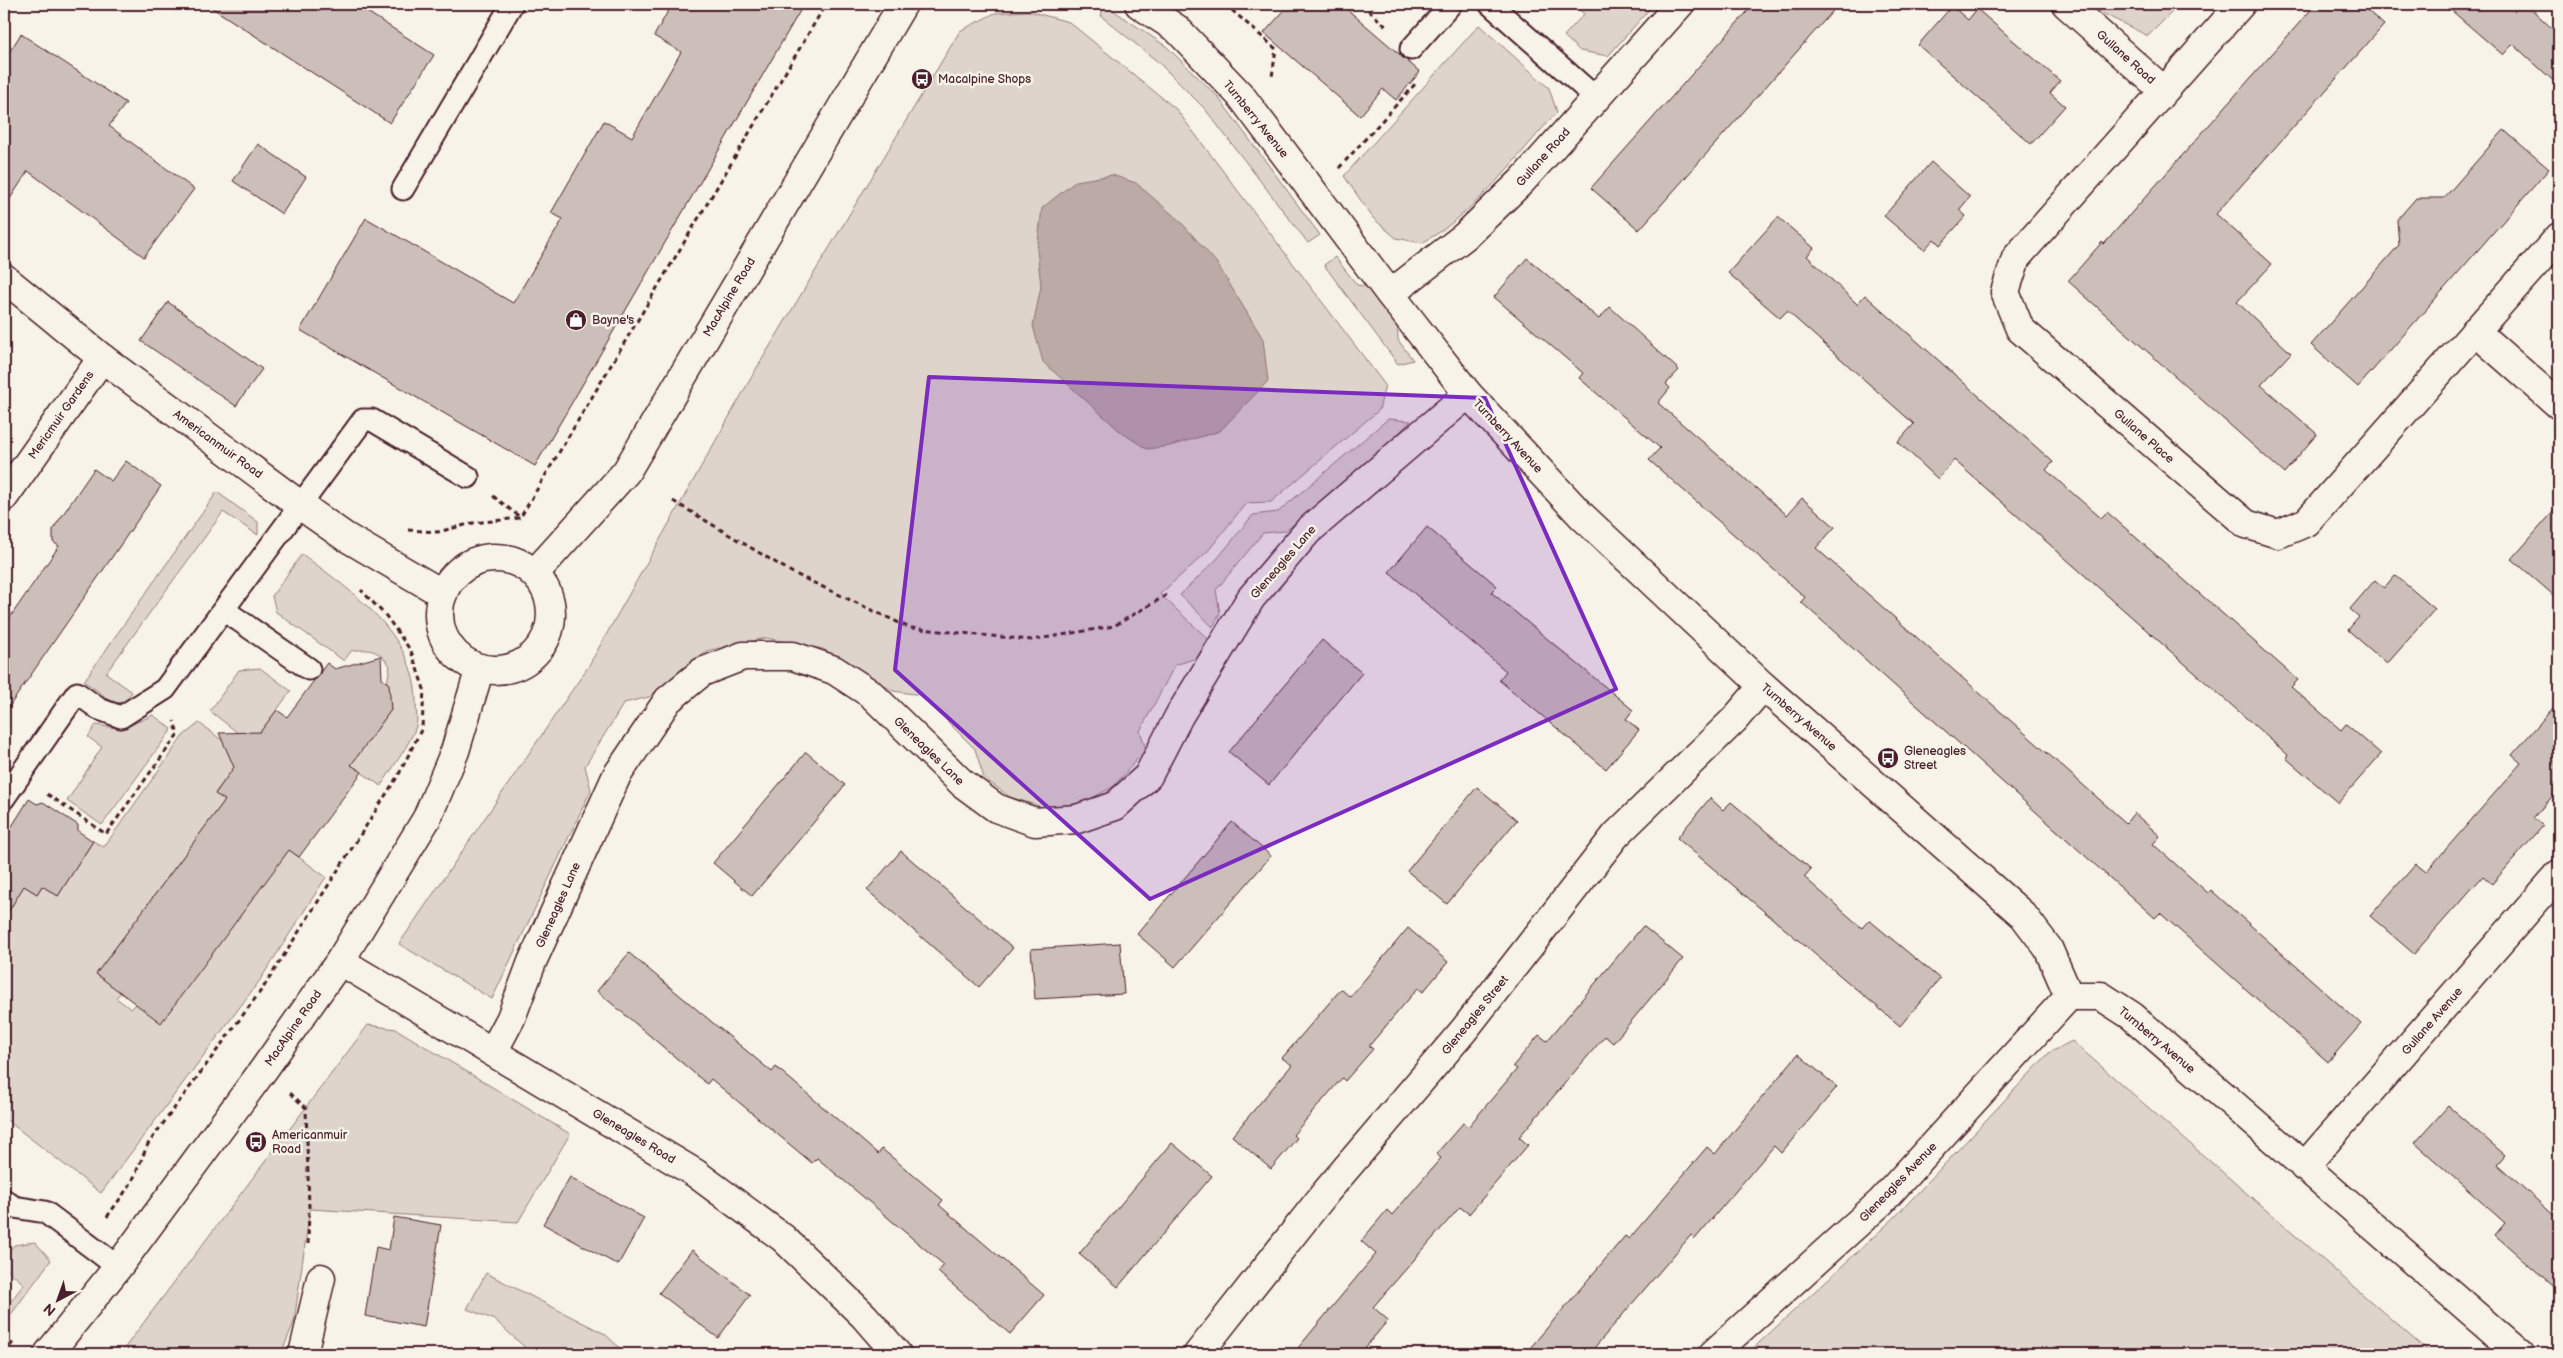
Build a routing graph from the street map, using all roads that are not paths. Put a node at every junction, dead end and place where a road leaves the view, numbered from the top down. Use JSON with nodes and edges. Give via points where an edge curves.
{"nodes":[{"id":1,"x":512,"y":4,"type":"edge"},
{"id":2,"x":903,"y":4,"type":"edge"},
{"id":3,"x":1139,"y":4,"type":"edge"},
{"id":4,"x":1451,"y":4,"type":"edge"},
{"id":5,"x":1490,"y":4,"type":"edge"},
{"id":6,"x":1680,"y":4,"type":"edge"},
{"id":7,"x":2066,"y":4,"type":"edge"},
{"id":8,"x":2241,"y":4,"type":"edge"},
{"id":9,"x":1411,"y":49,"type":"dead end"},
{"id":10,"x":2163,"y":90,"type":"junction"},
{"id":11,"x":1596,"y":98,"type":"junction"},
{"id":12,"x":402,"y":189,"type":"dead end"},
{"id":13,"x":2559,"y":237,"type":"edge"},
{"id":14,"x":4,"y":278,"type":"edge"},
{"id":15,"x":1390,"y":294,"type":"junction"},
{"id":16,"x":2475,"y":331,"type":"junction"},
{"id":17,"x":102,"y":358,"type":"junction"},
{"id":18,"x":1468,"y":394,"type":"junction"},
{"id":19,"x":2559,"y":405,"type":"edge"},
{"id":20,"x":468,"y":477,"type":"dead end"},
{"id":21,"x":4,"y":497,"type":"edge"},
{"id":22,"x":300,"y":505,"type":"junction"},
{"id":23,"x":534,"y":574,"type":"junction"},
{"id":24,"x":443,"y":594,"type":"junction"},
{"id":25,"x":224,"y":610,"type":"junction"},
{"id":26,"x":480,"y":668,"type":"junction"},
{"id":27,"x":309,"y":669,"type":"dead end"},
{"id":28,"x":1763,"y":686,"type":"junction"},
{"id":29,"x":4,"y":798,"type":"edge"},
{"id":30,"x":2559,"y":874,"type":"edge"},
{"id":31,"x":340,"y":961,"type":"junction"},
{"id":32,"x":2069,"y":996,"type":"junction"},
{"id":33,"x":493,"y":1052,"type":"junction"},
{"id":34,"x":2304,"y":1167,"type":"junction"},
{"id":35,"x":4,"y":1200,"type":"edge"},
{"id":36,"x":118,"y":1267,"type":"junction"},
{"id":37,"x":321,"y":1278,"type":"road end"},
{"id":38,"x":48,"y":1354,"type":"edge"},
{"id":39,"x":303,"y":1354,"type":"edge"},
{"id":40,"x":897,"y":1354,"type":"edge"},
{"id":41,"x":1198,"y":1354,"type":"edge"},
{"id":42,"x":1713,"y":1354,"type":"edge"},
{"id":43,"x":2520,"y":1354,"type":"edge"}],
"edges":[{"from":1,"to":12,"type":"lane"},
{"from":2,"to":23,"type":"street","name":"MacAlpine Road","via":[[626,472]]},
{"from":3,"to":15,"type":"street","name":"Turnberry Avenue","via":[[1177,29],[1241,96]]},
{"from":4,"to":9,"type":"lane"},
{"from":5,"to":11,"type":"lane"},
{"from":6,"to":11,"type":"street","name":"Gullane Road"},
{"from":7,"to":10,"type":"street","name":"Gullane Road"},
{"from":8,"to":10,"type":"street","name":"Gullane Place"},
{"from":10,"to":16,"type":"street","name":"Gullane Place","via":[[2016,258],[2005,292],[2020,329],[2246,524],[2278,534],[2306,522]]},
{"from":11,"to":15,"type":"street","name":"Gullane Road","via":[[1522,181],[1465,236]]},
{"from":13,"to":16,"type":"street","name":"Gullane Place"},
{"from":14,"to":17,"type":"street","name":"Americanmuir Road"},
{"from":15,"to":18,"type":"street","name":"Turnberry Avenue"},
{"from":16,"to":19,"type":"street"},
{"from":17,"to":21,"type":"street","name":"Mericmuir Gardens"},
{"from":17,"to":22,"type":"street","name":"Americanmuir Road"},
{"from":18,"to":28,"type":"street","name":"Turnberry Avenue","via":[[1582,516]]},
{"from":18,"to":33,"type":"street","name":"Gleneagles Lane","via":[[1308,530],[1251,598],[1179,716],[1148,776],[1115,806],[1077,819],[1035,822],[996,808],[962,784],[871,694],[834,670],[793,656],[743,656],[702,672],[668,700],[617,775],[532,962],[511,1018]]},
{"from":20,"to":22,"type":"lane","via":[[367,420],[358,425]]},
{"from":22,"to":24,"type":"street","name":"Americanmuir Road","via":[[344,536]]},
{"from":22,"to":25,"type":"lane"},
{"from":23,"to":24,"type":"street","via":[[520,563],[484,559],[466,566],[452,578]]},
{"from":23,"to":26,"type":"street","via":[[545,589],[551,607],[551,625],[544,642],[532,657],[517,666],[498,670]]},
{"from":24,"to":26,"type":"street","via":[[439,612],[450,648]]},
{"from":25,"to":27,"type":"lane"},
{"from":25,"to":29,"type":"lane","via":[[165,689],[121,717],[99,709],[77,693]]},
{"from":26,"to":31,"type":"street","name":"MacAlpine Road","via":[[454,751],[427,818]]},
{"from":28,"to":32,"type":"street","name":"Turnberry Avenue","via":[[2023,915],[2048,948]]},
{"from":28,"to":41,"type":"street","name":"Gleneagles Street","via":[[1734,720],[1616,835],[1464,1030],[1326,1192]]},
{"from":30,"to":34,"type":"street","name":"Gullane Avenue"},
{"from":31,"to":33,"type":"street","name":"Gleneagles Road"},
{"from":31,"to":36,"type":"street","name":"MacAlpine Road"},
{"from":32,"to":34,"type":"street","name":"Turnberry Avenue","via":[[2101,996],[2132,1016]]},
{"from":32,"to":42,"type":"street","name":"Gleneagles Avenue","via":[[1881,1202]]},
{"from":33,"to":40,"type":"street","name":"Gleneagles Road","via":[[695,1172],[775,1232],[864,1316]]},
{"from":34,"to":43,"type":"street","name":"Turnberry Avenue"},
{"from":35,"to":36,"type":"lane","via":[[14,1208],[46,1212]]},
{"from":36,"to":38,"type":"street","name":"MacAlpine Road"},
{"from":37,"to":39,"type":"street"}]}
